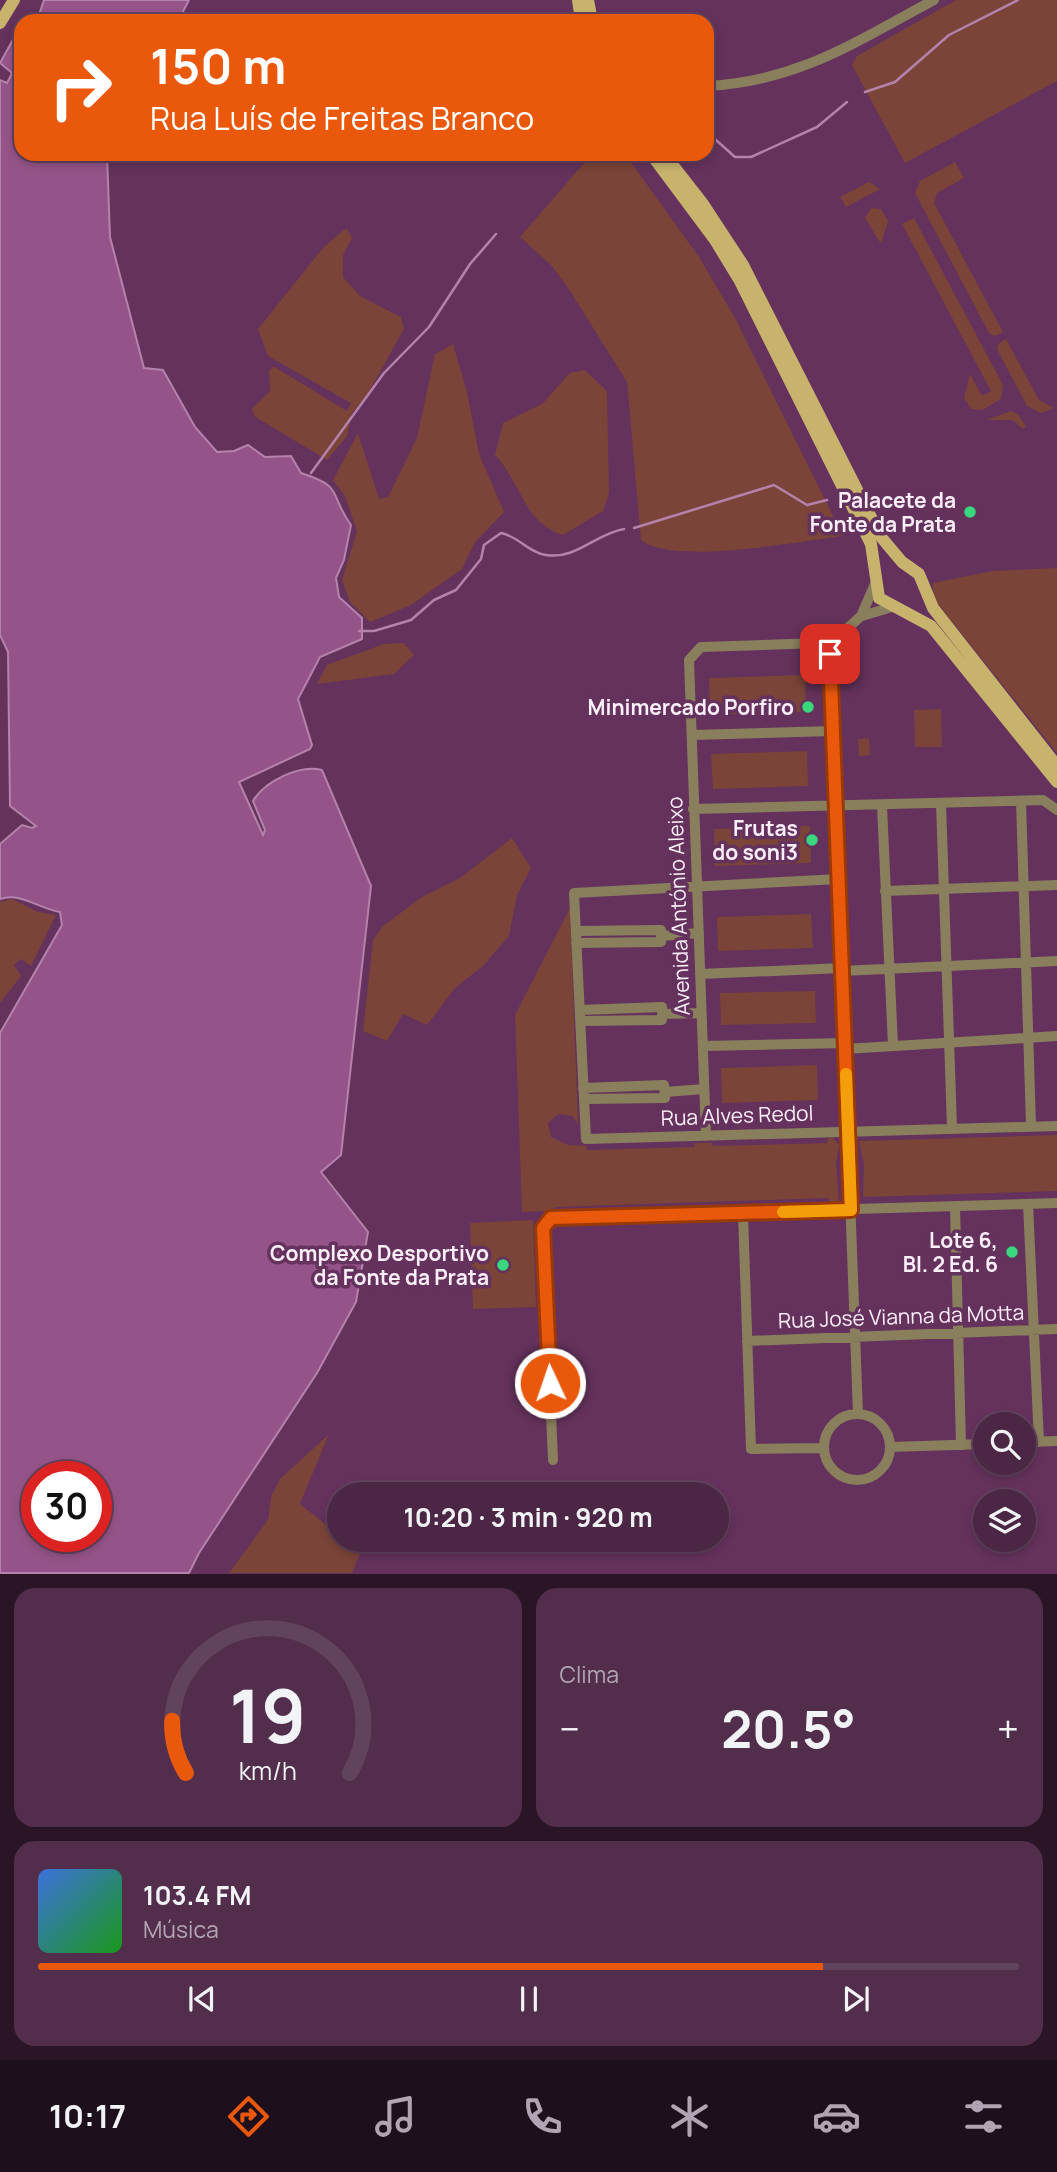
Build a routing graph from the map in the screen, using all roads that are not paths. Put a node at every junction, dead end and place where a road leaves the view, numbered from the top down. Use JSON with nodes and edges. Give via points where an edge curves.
{"nodes":[{"id":1,"x":14,"y":0,"type":"edge"},
{"id":2,"x":932,"y":0,"type":"edge"},
{"id":3,"x":2,"y":16,"type":"edge"},
{"id":4,"x":714,"y":86,"type":"edge"},
{"id":5,"x":656,"y":161,"type":"edge"},
{"id":6,"x":669,"y":161,"type":"edge"},
{"id":7,"x":902,"y":562,"type":"junction"},
{"id":8,"x":875,"y":581,"type":"junction"},
{"id":9,"x":921,"y":585,"type":"junction"},
{"id":10,"x":895,"y":608,"type":"junction"},
{"id":11,"x":861,"y":616,"type":"junction"},
{"id":12,"x":836,"y":639,"type":"junction"},
{"id":13,"x":820,"y":643,"type":"junction"},
{"id":14,"x":830,"y":654,"type":"junction"},
{"id":15,"x":833,"y":731,"type":"junction"},
{"id":16,"x":692,"y":735,"type":"junction"},
{"id":17,"x":1057,"y":765,"type":"edge"},
{"id":18,"x":1057,"y":782,"type":"edge"},
{"id":19,"x":1021,"y":801,"type":"junction"},
{"id":20,"x":941,"y":803,"type":"junction"},
{"id":21,"x":836,"y":806,"type":"junction"},
{"id":22,"x":882,"y":806,"type":"junction"},
{"id":23,"x":693,"y":810,"type":"junction"},
{"id":24,"x":1057,"y":810,"type":"edge"},
{"id":25,"x":839,"y":880,"type":"junction"},
{"id":26,"x":1024,"y":885,"type":"junction"},
{"id":27,"x":1057,"y":885,"type":"edge"},
{"id":28,"x":697,"y":888,"type":"junction"},
{"id":29,"x":944,"y":888,"type":"junction"},
{"id":30,"x":885,"y":891,"type":"junction"},
{"id":31,"x":576,"y":931,"type":"junction"},
{"id":32,"x":699,"y":933,"type":"junction"},
{"id":33,"x":661,"y":936,"type":"junction"},
{"id":34,"x":576,"y":943,"type":"junction"},
{"id":35,"x":1057,"y":961,"type":"edge"},
{"id":36,"x":1026,"y":962,"type":"junction"},
{"id":37,"x":948,"y":965,"type":"junction"},
{"id":38,"x":889,"y":968,"type":"junction"},
{"id":39,"x":842,"y":969,"type":"junction"},
{"id":40,"x":700,"y":974,"type":"junction"},
{"id":41,"x":701,"y":1013,"type":"junction"},
{"id":42,"x":580,"y":1016,"type":"junction"},
{"id":43,"x":1057,"y":1036,"type":"edge"},
{"id":44,"x":1029,"y":1038,"type":"junction"},
{"id":45,"x":950,"y":1043,"type":"junction"},
{"id":46,"x":702,"y":1046,"type":"junction"},
{"id":47,"x":845,"y":1046,"type":"junction"},
{"id":48,"x":893,"y":1046,"type":"junction"},
{"id":49,"x":583,"y":1088,"type":"junction"},
{"id":50,"x":704,"y":1090,"type":"junction"},
{"id":51,"x":664,"y":1092,"type":"junction"},
{"id":52,"x":584,"y":1099,"type":"junction"},
{"id":53,"x":1031,"y":1126,"type":"junction"},
{"id":54,"x":1057,"y":1126,"type":"edge"},
{"id":55,"x":953,"y":1128,"type":"junction"},
{"id":56,"x":848,"y":1131,"type":"junction"},
{"id":57,"x":706,"y":1136,"type":"junction"},
{"id":58,"x":1057,"y":1203,"type":"edge"},
{"id":59,"x":1028,"y":1204,"type":"junction"},
{"id":60,"x":955,"y":1207,"type":"junction"},
{"id":61,"x":851,"y":1210,"type":"junction"},
{"id":62,"x":743,"y":1214,"type":"junction"},
{"id":63,"x":1057,"y":1329,"type":"edge"},
{"id":64,"x":1034,"y":1330,"type":"junction"},
{"id":65,"x":958,"y":1333,"type":"junction"},
{"id":66,"x":855,"y":1338,"type":"junction"},
{"id":67,"x":747,"y":1341,"type":"junction"},
{"id":68,"x":858,"y":1414,"type":"junction"},
{"id":69,"x":1057,"y":1441,"type":"edge"},
{"id":70,"x":1036,"y":1442,"type":"edge"},
{"id":71,"x":1040,"y":1442,"type":"junction"},
{"id":72,"x":973,"y":1444,"type":"edge"},
{"id":73,"x":961,"y":1445,"type":"junction"},
{"id":74,"x":890,"y":1447,"type":"junction"},
{"id":75,"x":824,"y":1448,"type":"junction"},
{"id":76,"x":553,"y":1460,"type":"dead end"}],
"edges":[{"from":1,"to":3,"type":"main road"},
{"from":2,"to":4,"type":"street","via":[[807,67],[743,84]]},
{"from":5,"to":8,"type":"main road","via":[[740,281],[868,537]]},
{"from":6,"to":7,"type":"main road","via":[[743,265],[881,537]]},
{"from":7,"to":8,"type":"main road","via":[[886,565]]},
{"from":7,"to":9,"type":"main road","via":[[914,568]]},
{"from":8,"to":10,"type":"main road","via":[[879,598]]},
{"from":8,"to":11,"type":"street"},
{"from":9,"to":10,"type":"main road","via":[[917,599]]},
{"from":9,"to":17,"type":"main road","via":[[948,629]]},
{"from":10,"to":11,"type":"street"},
{"from":10,"to":18,"type":"main road","via":[[931,626]]},
{"from":11,"to":12,"type":"street"},
{"from":12,"to":13,"type":"street","via":[[828,635]]},
{"from":12,"to":14,"type":"street","via":[[837,649]]},
{"from":13,"to":14,"type":"street","via":[[822,651]]},
{"from":13,"to":16,"type":"street","name":"Avenida António Aleixo","via":[[701,647],[691,656]]},
{"from":14,"to":15,"type":"street"},
{"from":15,"to":16,"type":"street"},
{"from":15,"to":21,"type":"street"},
{"from":16,"to":23,"type":"street","name":"Avenida António Aleixo"},
{"from":19,"to":20,"type":"street"},
{"from":19,"to":24,"type":"street","via":[[1047,801]]},
{"from":19,"to":26,"type":"street"},
{"from":20,"to":22,"type":"street"},
{"from":20,"to":29,"type":"street"},
{"from":21,"to":22,"type":"street"},
{"from":21,"to":23,"type":"street"},
{"from":21,"to":25,"type":"street"},
{"from":22,"to":30,"type":"street"},
{"from":23,"to":28,"type":"street","name":"Avenida António Aleixo"},
{"from":25,"to":28,"type":"street"},
{"from":25,"to":39,"type":"street"},
{"from":26,"to":27,"type":"street"},
{"from":26,"to":29,"type":"street"},
{"from":26,"to":36,"type":"street"},
{"from":28,"to":31,"type":"street","via":[[574,893]]},
{"from":28,"to":32,"type":"street","name":"Avenida António Aleixo"},
{"from":29,"to":30,"type":"street"},
{"from":29,"to":37,"type":"street"},
{"from":30,"to":38,"type":"street"},
{"from":31,"to":33,"type":"street","via":[[661,930]]},
{"from":31,"to":34,"type":"street"},
{"from":32,"to":33,"type":"street"},
{"from":32,"to":40,"type":"street","name":"Avenida António Aleixo"},
{"from":33,"to":34,"type":"street","via":[[661,942]]},
{"from":34,"to":42,"type":"street"},
{"from":35,"to":36,"type":"street"},
{"from":36,"to":37,"type":"street"},
{"from":36,"to":44,"type":"street"},
{"from":37,"to":38,"type":"street"},
{"from":37,"to":45,"type":"street"},
{"from":38,"to":39,"type":"street"},
{"from":38,"to":48,"type":"street"},
{"from":39,"to":40,"type":"street"},
{"from":39,"to":47,"type":"street"},
{"from":40,"to":41,"type":"street","name":"Avenida António Aleixo"},
{"from":41,"to":42,"type":"street","via":[[662,1014],[662,1007]]},
{"from":41,"to":46,"type":"street","name":"Avenida António Aleixo"},
{"from":42,"to":49,"type":"street"},
{"from":43,"to":44,"type":"street"},
{"from":44,"to":45,"type":"street"},
{"from":44,"to":53,"type":"street"},
{"from":45,"to":48,"type":"street"},
{"from":45,"to":55,"type":"street"},
{"from":46,"to":47,"type":"street"},
{"from":46,"to":50,"type":"street","name":"Avenida António Aleixo"},
{"from":47,"to":48,"type":"street"},
{"from":47,"to":56,"type":"street"},
{"from":49,"to":51,"type":"street","via":[[664,1085]]},
{"from":49,"to":52,"type":"street"},
{"from":50,"to":51,"type":"street"},
{"from":50,"to":57,"type":"street","name":"Avenida António Aleixo"},
{"from":51,"to":52,"type":"street","via":[[665,1098]]},
{"from":52,"to":57,"type":"street","name":"Rua Alves Redol","via":[[586,1139]]},
{"from":53,"to":54,"type":"street","name":"Rua Alves Redol"},
{"from":53,"to":55,"type":"street","name":"Rua Alves Redol"},
{"from":55,"to":56,"type":"street","name":"Rua Alves Redol"},
{"from":56,"to":57,"type":"street","name":"Rua Alves Redol"},
{"from":56,"to":61,"type":"street"},
{"from":58,"to":59,"type":"street"},
{"from":59,"to":60,"type":"street"},
{"from":59,"to":64,"type":"street"},
{"from":60,"to":61,"type":"street"},
{"from":60,"to":65,"type":"street"},
{"from":61,"to":62,"type":"street"},
{"from":61,"to":66,"type":"street"},
{"from":62,"to":67,"type":"street"},
{"from":62,"to":76,"type":"street","via":[[547,1221],[543,1228]]},
{"from":63,"to":64,"type":"street","name":"Rua José Vianna da Motta"},
{"from":64,"to":65,"type":"street","name":"Rua José Vianna da Motta"},
{"from":64,"to":71,"type":"street"},
{"from":65,"to":66,"type":"street","name":"Rua José Vianna da Motta"},
{"from":65,"to":73,"type":"street"},
{"from":66,"to":67,"type":"street","name":"Rua José Vianna da Motta"},
{"from":66,"to":68,"type":"street"},
{"from":67,"to":75,"type":"street","via":[[751,1449]]},
{"from":68,"to":74,"type":"street","via":[[877,1420]]},
{"from":68,"to":75,"type":"street","via":[[830,1428]]},
{"from":69,"to":71,"type":"street"},
{"from":70,"to":71,"type":"street"},
{"from":72,"to":73,"type":"street"},
{"from":73,"to":74,"type":"street"},
{"from":74,"to":75,"type":"street","via":[[883,1468],[853,1480],[833,1469]]}]}
